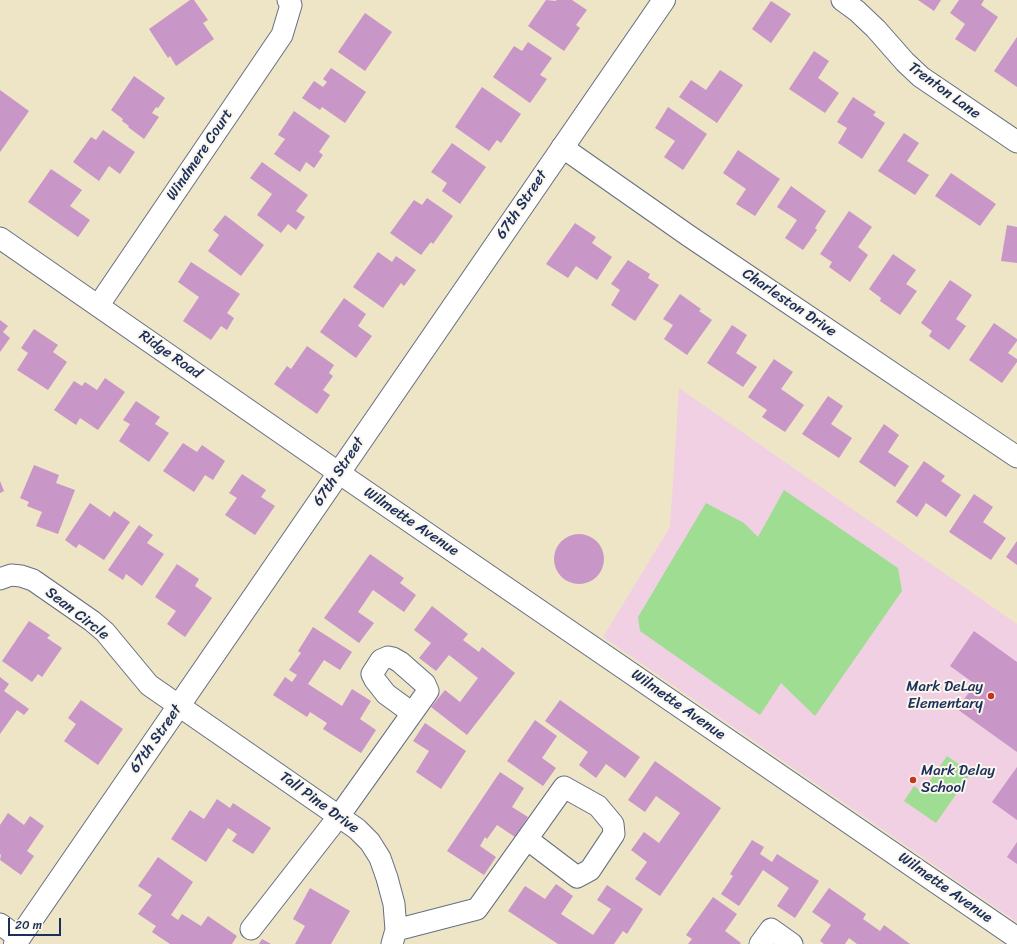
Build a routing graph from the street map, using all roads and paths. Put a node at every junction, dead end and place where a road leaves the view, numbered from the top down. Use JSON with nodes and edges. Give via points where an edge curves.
{"nodes":[{"id":1,"x":288,"y":0,"type":"edge"},
{"id":2,"x":664,"y":0,"type":"edge"},
{"id":3,"x":842,"y":0,"type":"edge"},
{"id":4,"x":1017,"y":142,"type":"edge"},
{"id":5,"x":562,"y":147,"type":"junction"},
{"id":6,"x":0,"y":238,"type":"edge"},
{"id":7,"x":98,"y":306,"type":"junction"},
{"id":8,"x":1017,"y":457,"type":"edge"},
{"id":9,"x":339,"y":473,"type":"junction"},
{"id":10,"x":0,"y":579,"type":"edge"},
{"id":11,"x":179,"y":706,"type":"junction"},
{"id":12,"x":412,"y":713,"type":"dead end"},
{"id":13,"x":340,"y":816,"type":"junction"},
{"id":14,"x":527,"y":839,"type":"dead end"},
{"id":15,"x":0,"y":924,"type":"edge"},
{"id":16,"x":251,"y":928,"type":"dead end"},
{"id":17,"x":394,"y":937,"type":"edge"},
{"id":18,"x":1017,"y":938,"type":"edge"},
{"id":19,"x":17,"y":941,"type":"edge"},
{"id":20,"x":760,"y":944,"type":"edge"},
{"id":21,"x":792,"y":944,"type":"edge"}],
"edges":[{"from":1,"to":7,"type":"street","name":"Windmere Court","via":[[291,5],[282,35]]},
{"from":2,"to":5,"type":"street","name":"67th Street"},
{"from":3,"to":4,"type":"street","name":"Trenton Lane","via":[[876,29],[922,77]]},
{"from":5,"to":8,"type":"street","name":"Charleston Drive"},
{"from":5,"to":9,"type":"street","name":"67th Street"},
{"from":6,"to":7,"type":"street","name":"Ridge Road"},
{"from":7,"to":9,"type":"street","name":"Ridge Road"},
{"from":9,"to":11,"type":"street","name":"67th Street"},
{"from":9,"to":18,"type":"street","name":"Wilmette Avenue"},
{"from":10,"to":11,"type":"street","name":"Sean Circle","via":[[12,575],[33,580],[92,621],[105,632],[149,685]]},
{"from":11,"to":13,"type":"street","name":"Tall Pine Drive"},
{"from":11,"to":19,"type":"street","name":"67th Street"},
{"from":12,"to":13,"type":"street"},
{"from":13,"to":16,"type":"street"},
{"from":13,"to":17,"type":"street","name":"Tall Pine Drive","via":[[370,842],[380,858],[394,904]]},
{"from":14,"to":17,"type":"street","via":[[477,909]]},
{"from":15,"to":19,"type":"street"},
{"from":20,"to":21,"type":"street","via":[[771,929]]}]}
